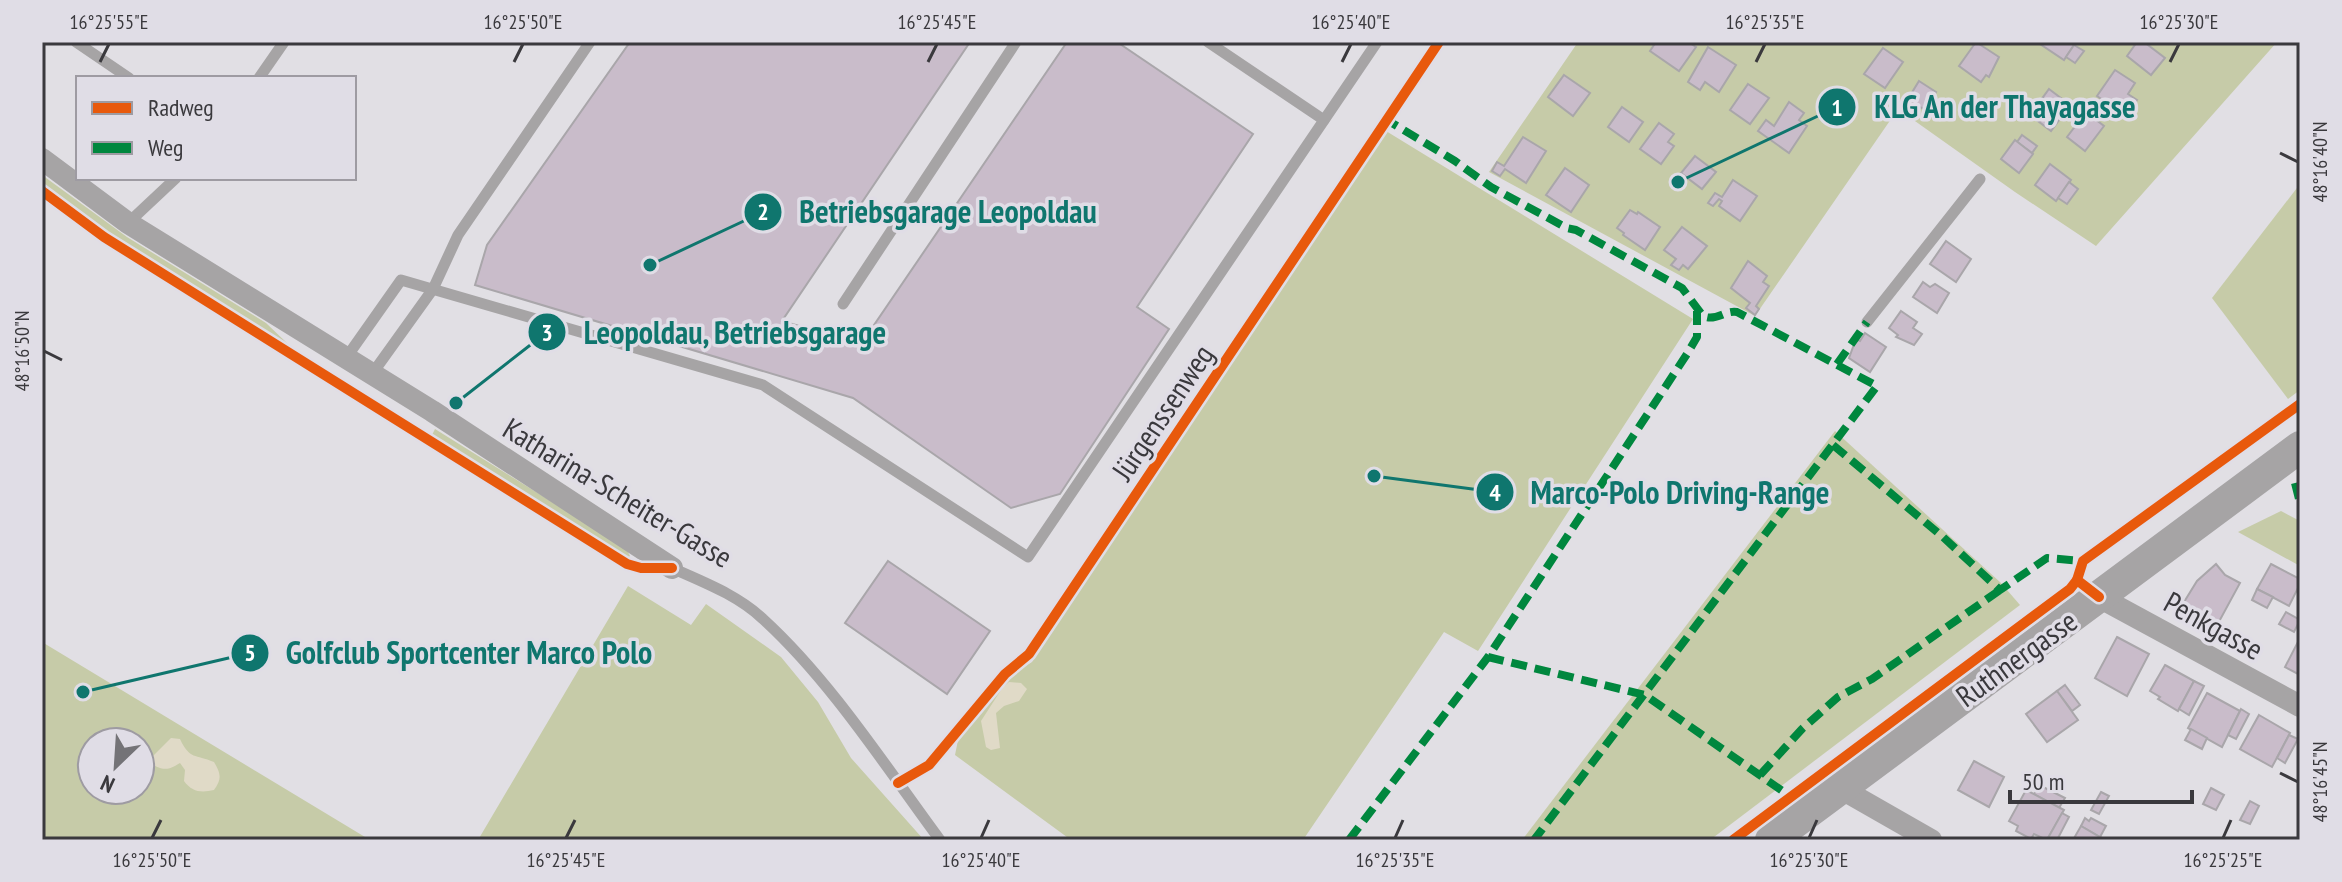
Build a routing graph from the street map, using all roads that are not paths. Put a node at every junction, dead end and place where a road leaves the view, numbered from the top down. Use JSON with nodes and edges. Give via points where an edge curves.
{"nodes":[{"id":1,"x":76,"y":42,"type":"edge"},
{"id":2,"x":284,"y":42,"type":"edge"},
{"id":3,"x":590,"y":42,"type":"edge"},
{"id":4,"x":1016,"y":42,"type":"edge"},
{"id":5,"x":1208,"y":42,"type":"edge"},
{"id":6,"x":1377,"y":42,"type":"edge"},
{"id":7,"x":126,"y":76,"type":"edge"},
{"id":8,"x":260,"y":76,"type":"edge"},
{"id":9,"x":1324,"y":120,"type":"junction"},
{"id":10,"x":42,"y":159,"type":"edge"},
{"id":11,"x":1980,"y":179,"type":"dead end"},
{"id":12,"x":174,"y":180,"type":"edge"},
{"id":13,"x":128,"y":223,"type":"junction"},
{"id":14,"x":433,"y":289,"type":"junction"},
{"id":15,"x":843,"y":304,"type":"dead end"},
{"id":16,"x":1867,"y":322,"type":"dead end"},
{"id":17,"x":346,"y":358,"type":"junction"},
{"id":18,"x":372,"y":374,"type":"junction"},
{"id":19,"x":2300,"y":447,"type":"edge"},
{"id":20,"x":672,"y":568,"type":"joint"},
{"id":21,"x":2099,"y":597,"type":"junction"},
{"id":22,"x":2300,"y":706,"type":"edge"},
{"id":23,"x":1840,"y":788,"type":"junction"},
{"id":24,"x":940,"y":840,"type":"edge"},
{"id":25,"x":1771,"y":840,"type":"edge"},
{"id":26,"x":1931,"y":840,"type":"edge"}],
"edges":[{"from":1,"to":7,"type":"lane"},
{"from":2,"to":8,"type":"lane"},
{"from":3,"to":14,"type":"lane","via":[[458,235]]},
{"from":4,"to":15,"type":"lane"},
{"from":5,"to":9,"type":"lane"},
{"from":6,"to":9,"type":"lane"},
{"from":9,"to":14,"type":"lane","via":[[1028,557],[763,385]]},
{"from":10,"to":13,"type":"street","name":"Katharina-Scheiter-Gasse"},
{"from":11,"to":16,"type":"lane"},
{"from":12,"to":13,"type":"lane"},
{"from":13,"to":17,"type":"street","name":"Katharina-Scheiter-Gasse"},
{"from":14,"to":17,"type":"lane","via":[[401,280]]},
{"from":14,"to":18,"type":"lane"},
{"from":17,"to":18,"type":"street","name":"Katharina-Scheiter-Gasse"},
{"from":18,"to":20,"type":"street","name":"Katharina-Scheiter-Gasse"},
{"from":19,"to":21,"type":"street","name":"Ruthnergasse"},
{"from":20,"to":24,"type":"lane","name":"Katharina-Scheiter-Gasse","via":[[723,591],[762,617],[818,677]]},
{"from":21,"to":22,"type":"street","name":"Penkgasse"},
{"from":21,"to":23,"type":"street","name":"Ruthnergasse"},
{"from":23,"to":25,"type":"street","name":"Ruthnergasse"},
{"from":23,"to":26,"type":"street"}]}
